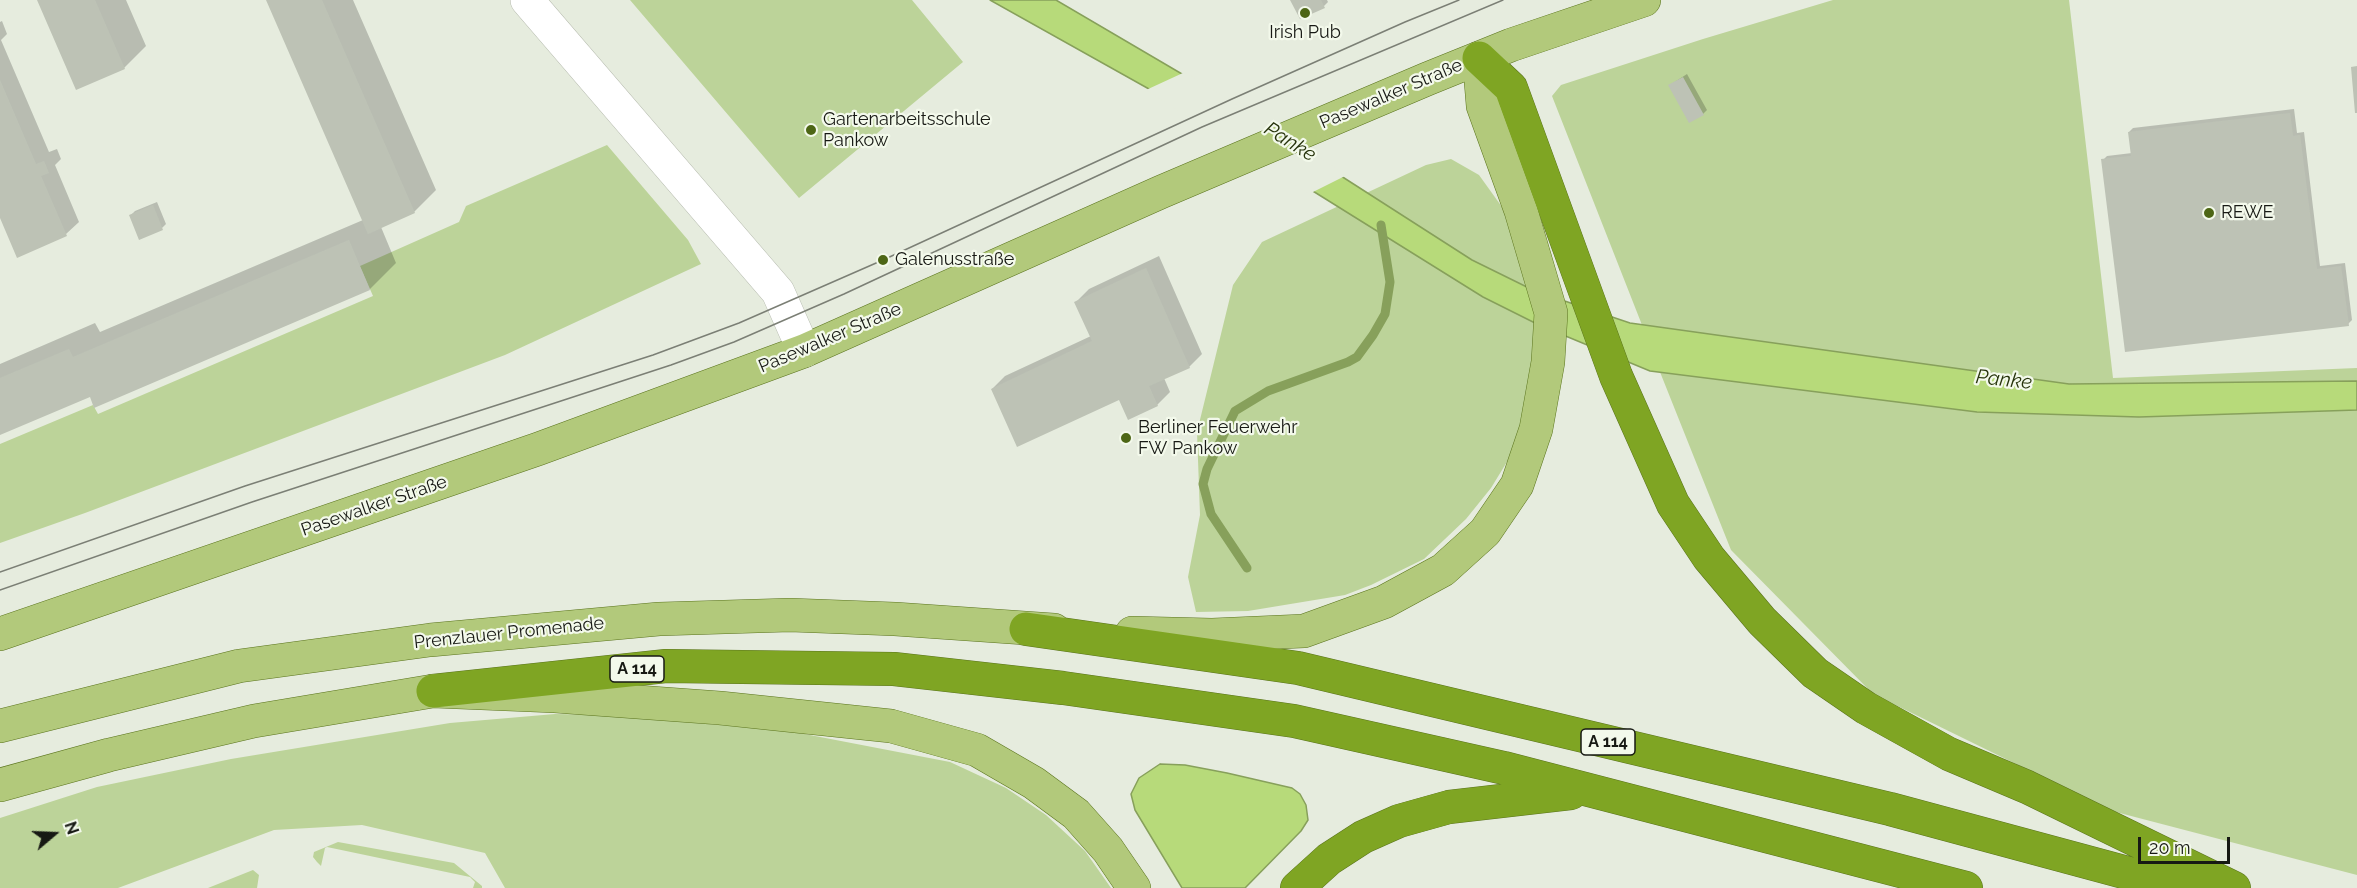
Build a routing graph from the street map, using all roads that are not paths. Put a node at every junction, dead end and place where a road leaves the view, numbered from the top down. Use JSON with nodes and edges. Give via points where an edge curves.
{"nodes":[{"id":1,"x":527,"y":0,"type":"edge"},
{"id":2,"x":1644,"y":0,"type":"edge"},
{"id":3,"x":1479,"y":57,"type":"junction"},
{"id":4,"x":804,"y":351,"type":"junction"},
{"id":5,"x":1026,"y":629,"type":"junction"},
{"id":6,"x":0,"y":634,"type":"edge"},
{"id":7,"x":434,"y":690,"type":"junction"},
{"id":8,"x":0,"y":726,"type":"edge"},
{"id":9,"x":0,"y":785,"type":"edge"},
{"id":10,"x":1589,"y":791,"type":"junction"},
{"id":11,"x":1134,"y":888,"type":"edge"},
{"id":12,"x":1297,"y":888,"type":"edge"},
{"id":13,"x":1966,"y":888,"type":"edge"},
{"id":14,"x":2183,"y":888,"type":"edge"},
{"id":15,"x":2234,"y":888,"type":"edge"}],
"edges":[{"from":1,"to":4,"type":"street","via":[[778,292]]},
{"from":2,"to":3,"type":"main road","name":"Pasewalker Straße"},
{"from":3,"to":4,"type":"main road","name":"Pasewalker Straße"},
{"from":3,"to":5,"type":"main road","name":"Prenzlauer Promenade","via":[[1483,106],[1521,211],[1551,313],[1548,362],[1536,429],[1517,485],[1485,532],[1443,570],[1384,602],[1304,631],[1212,635]]},
{"from":3,"to":15,"type":"highway","via":[[1511,88],[1616,376],[1673,504],[1709,558],[1762,621],[1815,673],[1866,708],[1949,754],[2027,787]]},
{"from":4,"to":6,"type":"main road","name":"Pasewalker Straße","via":[[527,453]]},
{"from":5,"to":8,"type":"main road","name":"Prenzlauer Promenade","via":[[790,615],[659,619],[430,640],[239,666]]},
{"from":5,"to":14,"type":"highway","number":"A 114","via":[[1298,668],[1890,809]]},
{"from":7,"to":9,"type":"main road","via":[[254,722]]},
{"from":7,"to":10,"type":"highway","number":"A 114","via":[[666,666],[894,669],[1294,721]]},
{"from":7,"to":11,"type":"main road","via":[[720,708],[891,726],[977,750],[1034,783],[1076,814]]},
{"from":10,"to":12,"type":"highway","via":[[1449,807],[1399,821],[1363,837],[1329,859]]},
{"from":10,"to":13,"type":"highway","number":"A 114"}]}
